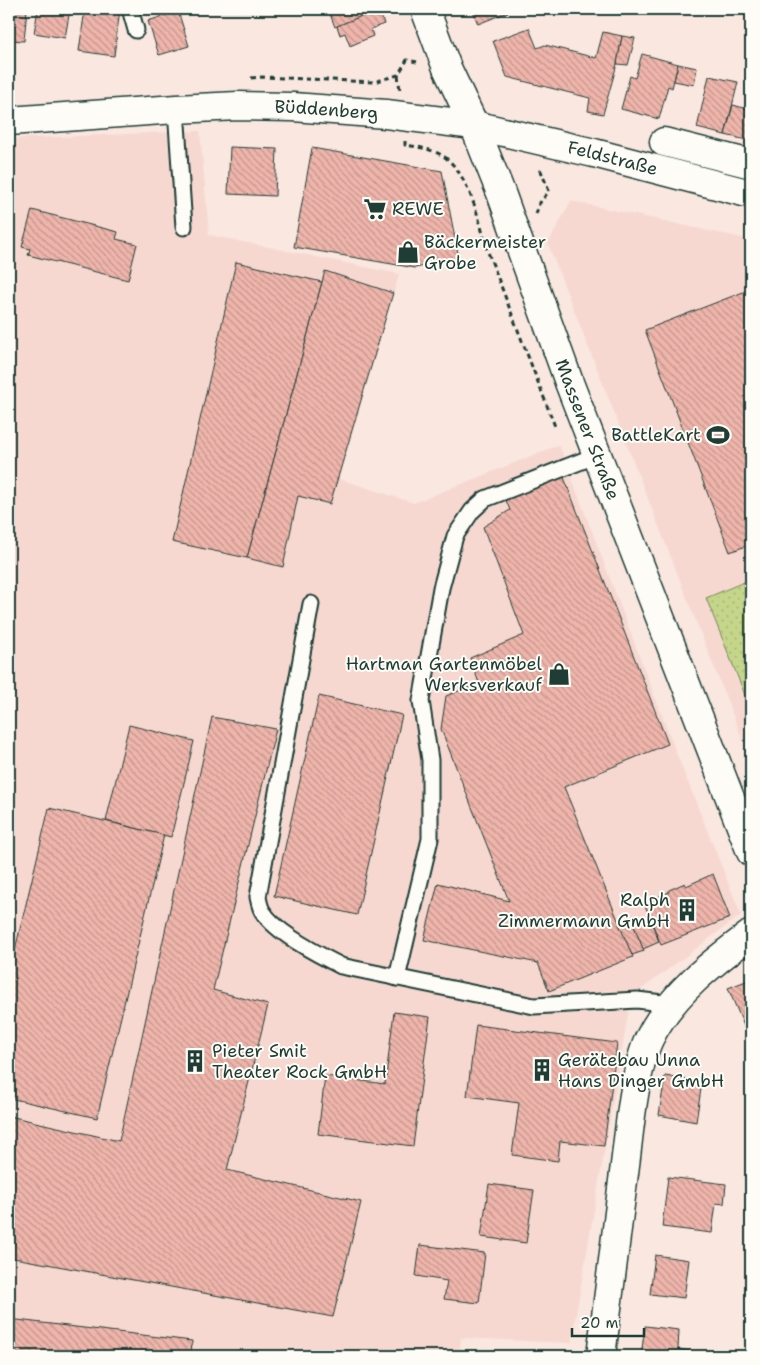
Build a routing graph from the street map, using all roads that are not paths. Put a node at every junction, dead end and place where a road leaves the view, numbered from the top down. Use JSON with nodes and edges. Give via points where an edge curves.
{"nodes":[{"id":1,"x":130,"y":9,"type":"edge"},
{"id":2,"x":425,"y":9,"type":"edge"},
{"id":3,"x":136,"y":30,"type":"dead end"},
{"id":4,"x":176,"y":109,"type":"junction"},
{"id":5,"x":9,"y":121,"type":"edge"},
{"id":6,"x":474,"y":125,"type":"junction"},
{"id":7,"x":664,"y":142,"type":"dead end"},
{"id":8,"x":751,"y":164,"type":"edge"},
{"id":9,"x":751,"y":194,"type":"edge"},
{"id":10,"x":184,"y":227,"type":"dead end"},
{"id":11,"x":597,"y":455,"type":"junction"},
{"id":12,"x":311,"y":604,"type":"dead end"},
{"id":13,"x":751,"y":852,"type":"edge"},
{"id":14,"x":751,"y":934,"type":"edge"},
{"id":15,"x":397,"y":978,"type":"junction"},
{"id":16,"x":672,"y":1004,"type":"junction"},
{"id":17,"x":601,"y":1356,"type":"edge"}],
"edges":[{"from":1,"to":3,"type":"lane"},
{"from":2,"to":6,"type":"main road","name":"Massener Straße","via":[[447,68]]},
{"from":4,"to":5,"type":"main road","name":"Büddenberg"},
{"from":4,"to":6,"type":"main road","name":"Büddenberg","via":[[292,107]]},
{"from":4,"to":10,"type":"lane"},
{"from":6,"to":9,"type":"main road","name":"Feldstraße"},
{"from":6,"to":11,"type":"main road","name":"Massener Straße"},
{"from":7,"to":8,"type":"main road","name":"Feldstraße"},
{"from":11,"to":13,"type":"main road","name":"Massener Straße"},
{"from":11,"to":15,"type":"lane","via":[[486,499],[472,511],[455,536],[441,588],[421,701],[430,760],[430,839]]},
{"from":12,"to":15,"type":"lane","via":[[258,897],[262,912],[280,930],[321,956],[341,966]]},
{"from":14,"to":16,"type":"main road","via":[[712,963]]},
{"from":15,"to":16,"type":"lane","via":[[534,1006],[637,1000]]},
{"from":16,"to":17,"type":"main road","via":[[649,1039],[639,1074]]}]}
